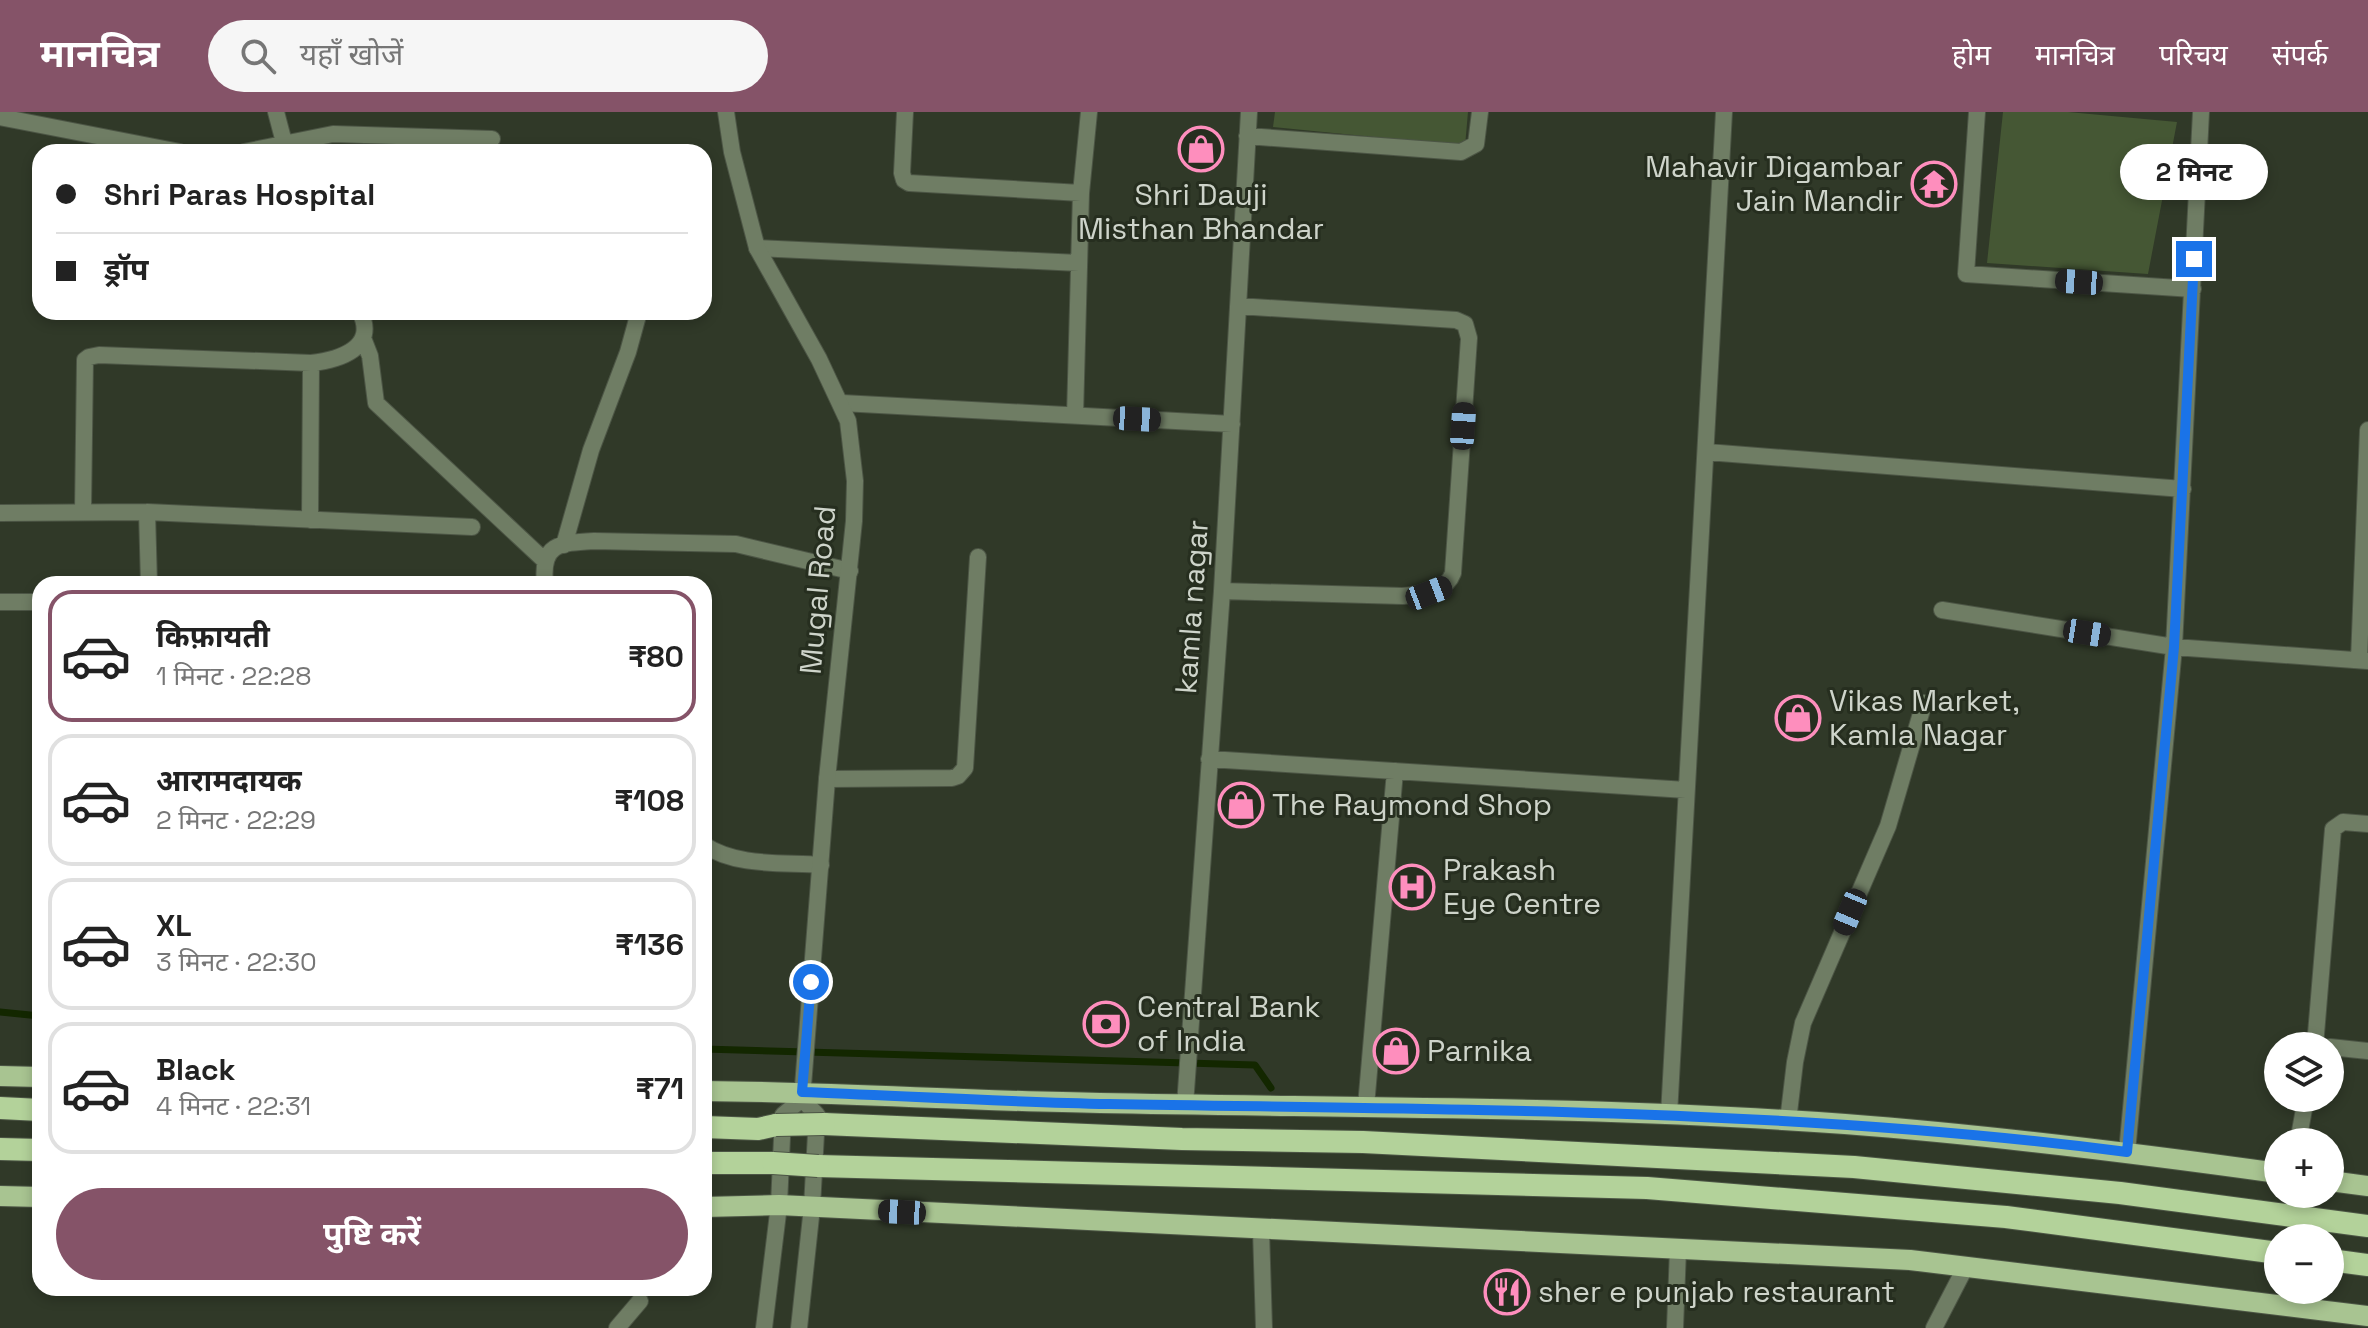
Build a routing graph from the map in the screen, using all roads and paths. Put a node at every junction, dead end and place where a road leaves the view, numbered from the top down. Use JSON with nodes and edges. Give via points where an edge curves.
{"nodes":[{"id":1,"x":276,"y":112,"type":"edge"},
{"id":2,"x":726,"y":112,"type":"edge"},
{"id":3,"x":905,"y":112,"type":"edge"},
{"id":4,"x":1089,"y":112,"type":"edge"},
{"id":5,"x":1249,"y":112,"type":"edge"},
{"id":6,"x":1480,"y":112,"type":"edge"},
{"id":7,"x":1724,"y":112,"type":"edge"},
{"id":8,"x":1977,"y":112,"type":"edge"},
{"id":9,"x":2201,"y":112,"type":"edge"},
{"id":10,"x":0,"y":117,"type":"edge"},
{"id":11,"x":1247,"y":136,"type":"junction"},
{"id":12,"x":492,"y":139,"type":"dead end"},
{"id":13,"x":139,"y":144,"type":"edge"},
{"id":14,"x":284,"y":144,"type":"edge"},
{"id":15,"x":299,"y":144,"type":"edge"},
{"id":16,"x":1081,"y":193,"type":"junction"},
{"id":17,"x":757,"y":248,"type":"junction"},
{"id":18,"x":1079,"y":263,"type":"junction"},
{"id":19,"x":2193,"y":289,"type":"junction"},
{"id":20,"x":1238,"y":306,"type":"junction"},
{"id":21,"x":363,"y":320,"type":"edge"},
{"id":22,"x":637,"y":320,"type":"edge"},
{"id":23,"x":363,"y":338,"type":"junction"},
{"id":24,"x":311,"y":363,"type":"junction"},
{"id":25,"x":842,"y":403,"type":"junction"},
{"id":26,"x":1075,"y":416,"type":"junction"},
{"id":27,"x":1232,"y":424,"type":"junction"},
{"id":28,"x":2368,"y":430,"type":"edge"},
{"id":29,"x":1707,"y":452,"type":"junction"},
{"id":30,"x":2183,"y":489,"type":"junction"},
{"id":31,"x":83,"y":512,"type":"junction"},
{"id":32,"x":147,"y":512,"type":"junction"},
{"id":33,"x":0,"y":513,"type":"edge"},
{"id":34,"x":310,"y":520,"type":"junction"},
{"id":35,"x":2366,"y":520,"type":"edge"},
{"id":36,"x":472,"y":527,"type":"dead end"},
{"id":37,"x":564,"y":545,"type":"junction"},
{"id":38,"x":978,"y":557,"type":"dead end"},
{"id":39,"x":544,"y":560,"type":"junction"},
{"id":40,"x":850,"y":571,"type":"junction"},
{"id":41,"x":149,"y":576,"type":"edge"},
{"id":42,"x":545,"y":576,"type":"edge"},
{"id":43,"x":1222,"y":591,"type":"junction"},
{"id":44,"x":0,"y":602,"type":"edge"},
{"id":45,"x":32,"y":602,"type":"edge"},
{"id":46,"x":1942,"y":610,"type":"dead end"},
{"id":47,"x":2174,"y":647,"type":"junction"},
{"id":48,"x":2363,"y":660,"type":"edge"},
{"id":49,"x":1924,"y":703,"type":"dead end"},
{"id":50,"x":1209,"y":759,"type":"junction"},
{"id":51,"x":1395,"y":771,"type":"junction"},
{"id":52,"x":827,"y":779,"type":"junction"},
{"id":53,"x":1686,"y":790,"type":"junction"},
{"id":54,"x":2368,"y":824,"type":"edge"},
{"id":55,"x":712,"y":850,"type":"edge"},
{"id":56,"x":821,"y":865,"type":"junction"},
{"id":57,"x":2316,"y":1032,"type":"edge"},
{"id":58,"x":2344,"y":1048,"type":"edge"},
{"id":59,"x":2368,"y":1051,"type":"edge"},
{"id":60,"x":0,"y":1076,"type":"edge"},
{"id":61,"x":32,"y":1077,"type":"edge"},
{"id":62,"x":712,"y":1091,"type":"edge"},
{"id":63,"x":802,"y":1095,"type":"junction"},
{"id":64,"x":1185,"y":1105,"type":"junction"},
{"id":65,"x":1366,"y":1106,"type":"junction"},
{"id":66,"x":0,"y":1108,"type":"edge"},
{"id":67,"x":32,"y":1110,"type":"edge"},
{"id":68,"x":1669,"y":1115,"type":"junction"},
{"id":69,"x":1788,"y":1121,"type":"junction"},
{"id":70,"x":712,"y":1127,"type":"edge"},
{"id":71,"x":0,"y":1149,"type":"edge"},
{"id":72,"x":32,"y":1150,"type":"edge"},
{"id":73,"x":2127,"y":1152,"type":"junction"},
{"id":74,"x":712,"y":1163,"type":"edge"},
{"id":75,"x":2264,"y":1171,"type":"edge"},
{"id":76,"x":2344,"y":1183,"type":"edge"},
{"id":77,"x":2368,"y":1186,"type":"edge"},
{"id":78,"x":0,"y":1196,"type":"edge"},
{"id":79,"x":32,"y":1197,"type":"edge"},
{"id":80,"x":779,"y":1205,"type":"junction"},
{"id":81,"x":712,"y":1207,"type":"edge"},
{"id":82,"x":812,"y":1207,"type":"junction"},
{"id":83,"x":2368,"y":1226,"type":"edge"},
{"id":84,"x":1261,"y":1230,"type":"junction"},
{"id":85,"x":1678,"y":1249,"type":"junction"},
{"id":86,"x":2264,"y":1251,"type":"edge"},
{"id":87,"x":2344,"y":1262,"type":"edge"},
{"id":88,"x":2368,"y":1265,"type":"edge"},
{"id":89,"x":1966,"y":1266,"type":"junction"},
{"id":90,"x":640,"y":1301,"type":"dead end"},
{"id":91,"x":2368,"y":1316,"type":"edge"},
{"id":92,"x":617,"y":1328,"type":"edge"},
{"id":93,"x":764,"y":1328,"type":"edge"},
{"id":94,"x":799,"y":1328,"type":"edge"},
{"id":95,"x":1264,"y":1328,"type":"edge"},
{"id":96,"x":1675,"y":1328,"type":"edge"},
{"id":97,"x":1934,"y":1328,"type":"edge"}],
"edges":[{"from":1,"to":14,"type":"street"},
{"from":2,"to":17,"type":"street","name":"Mugal Road"},
{"from":3,"to":16,"type":"street","via":[[902,173],[909,183]]},
{"from":4,"to":16,"type":"street"},
{"from":5,"to":11,"type":"street","name":"kamla nagar"},
{"from":6,"to":11,"type":"street","via":[[1476,144],[1461,152]]},
{"from":7,"to":29,"type":"street"},
{"from":8,"to":19,"type":"street","via":[[1966,274]]},
{"from":9,"to":19,"type":"street"},
{"from":10,"to":13,"type":"street"},
{"from":11,"to":20,"type":"street","name":"kamla nagar"},
{"from":12,"to":15,"type":"street","via":[[333,134]]},
{"from":16,"to":18,"type":"street"},
{"from":17,"to":18,"type":"street"},
{"from":17,"to":25,"type":"street","name":"Mugal Road"},
{"from":18,"to":26,"type":"street"},
{"from":19,"to":30,"type":"street"},
{"from":20,"to":27,"type":"street","name":"kamla nagar"},
{"from":20,"to":43,"type":"street","via":[[1456,320],[1465,324],[1469,338],[1453,573],[1445,586],[1403,596]]},
{"from":21,"to":23,"type":"street"},
{"from":22,"to":37,"type":"street"},
{"from":23,"to":24,"type":"street","via":[[359,346],[332,361]]},
{"from":23,"to":39,"type":"street","via":[[376,403]]},
{"from":24,"to":31,"type":"street","via":[[89,357]]},
{"from":24,"to":34,"type":"street"},
{"from":25,"to":26,"type":"street"},
{"from":25,"to":40,"type":"street","name":"Mugal Road","via":[[853,444],[855,481]]},
{"from":26,"to":27,"type":"street"},
{"from":27,"to":43,"type":"street","name":"kamla nagar"},
{"from":28,"to":35,"type":"street"},
{"from":29,"to":30,"type":"street"},
{"from":29,"to":53,"type":"street"},
{"from":30,"to":47,"type":"street"},
{"from":31,"to":32,"type":"street"},
{"from":31,"to":33,"type":"street"},
{"from":32,"to":34,"type":"street"},
{"from":32,"to":41,"type":"street"},
{"from":34,"to":36,"type":"street"},
{"from":35,"to":48,"type":"street"},
{"from":37,"to":39,"type":"street","via":[[551,549]]},
{"from":37,"to":40,"type":"street","via":[[736,544]]},
{"from":38,"to":52,"type":"street","via":[[965,768],[952,778]]},
{"from":39,"to":42,"type":"street"},
{"from":40,"to":52,"type":"street","name":"Mugal Road"},
{"from":43,"to":50,"type":"street","name":"kamla nagar"},
{"from":44,"to":45,"type":"street"},
{"from":46,"to":47,"type":"street"},
{"from":47,"to":48,"type":"street"},
{"from":47,"to":73,"type":"street"},
{"from":49,"to":69,"type":"street","via":[[1888,826],[1803,1023]]},
{"from":50,"to":51,"type":"street"},
{"from":50,"to":64,"type":"street","name":"kamla nagar"},
{"from":51,"to":53,"type":"street"},
{"from":51,"to":65,"type":"street"},
{"from":52,"to":56,"type":"street","name":"Mugal Road"},
{"from":53,"to":68,"type":"street"},
{"from":54,"to":57,"type":"street","via":[[2343,822],[2333,829]]},
{"from":55,"to":56,"type":"street","via":[[746,860]]},
{"from":56,"to":63,"type":"street","name":"Mugal Road"},
{"from":58,"to":59,"type":"street"},
{"from":60,"to":61,"type":"main road"},
{"from":62,"to":63,"type":"main road"},
{"from":63,"to":64,"type":"main road"},
{"from":63,"to":80,"type":"street","via":[[783,1115]]},
{"from":63,"to":82,"type":"street","via":[[817,1115]]},
{"from":64,"to":65,"type":"main road"},
{"from":65,"to":68,"type":"main road"},
{"from":66,"to":67,"type":"highway"},
{"from":68,"to":69,"type":"main road"},
{"from":69,"to":73,"type":"main road"},
{"from":70,"to":83,"type":"highway","bridge":true,"via":[[824,1124],[1854,1167],[2120,1193]]},
{"from":71,"to":72,"type":"highway"},
{"from":73,"to":75,"type":"main road"},
{"from":74,"to":86,"type":"highway","bridge":true,"via":[[1647,1188],[2006,1217]]},
{"from":76,"to":77,"type":"main road"},
{"from":78,"to":79,"type":"main road"},
{"from":80,"to":81,"type":"main road"},
{"from":80,"to":82,"type":"main road"},
{"from":80,"to":93,"type":"street"},
{"from":82,"to":84,"type":"main road"},
{"from":82,"to":94,"type":"street"},
{"from":84,"to":85,"type":"main road"},
{"from":84,"to":95,"type":"street"},
{"from":85,"to":89,"type":"main road"},
{"from":85,"to":96,"type":"street"},
{"from":87,"to":88,"type":"highway"},
{"from":89,"to":91,"type":"main road"},
{"from":89,"to":97,"type":"street"},
{"from":90,"to":92,"type":"street"}]}
